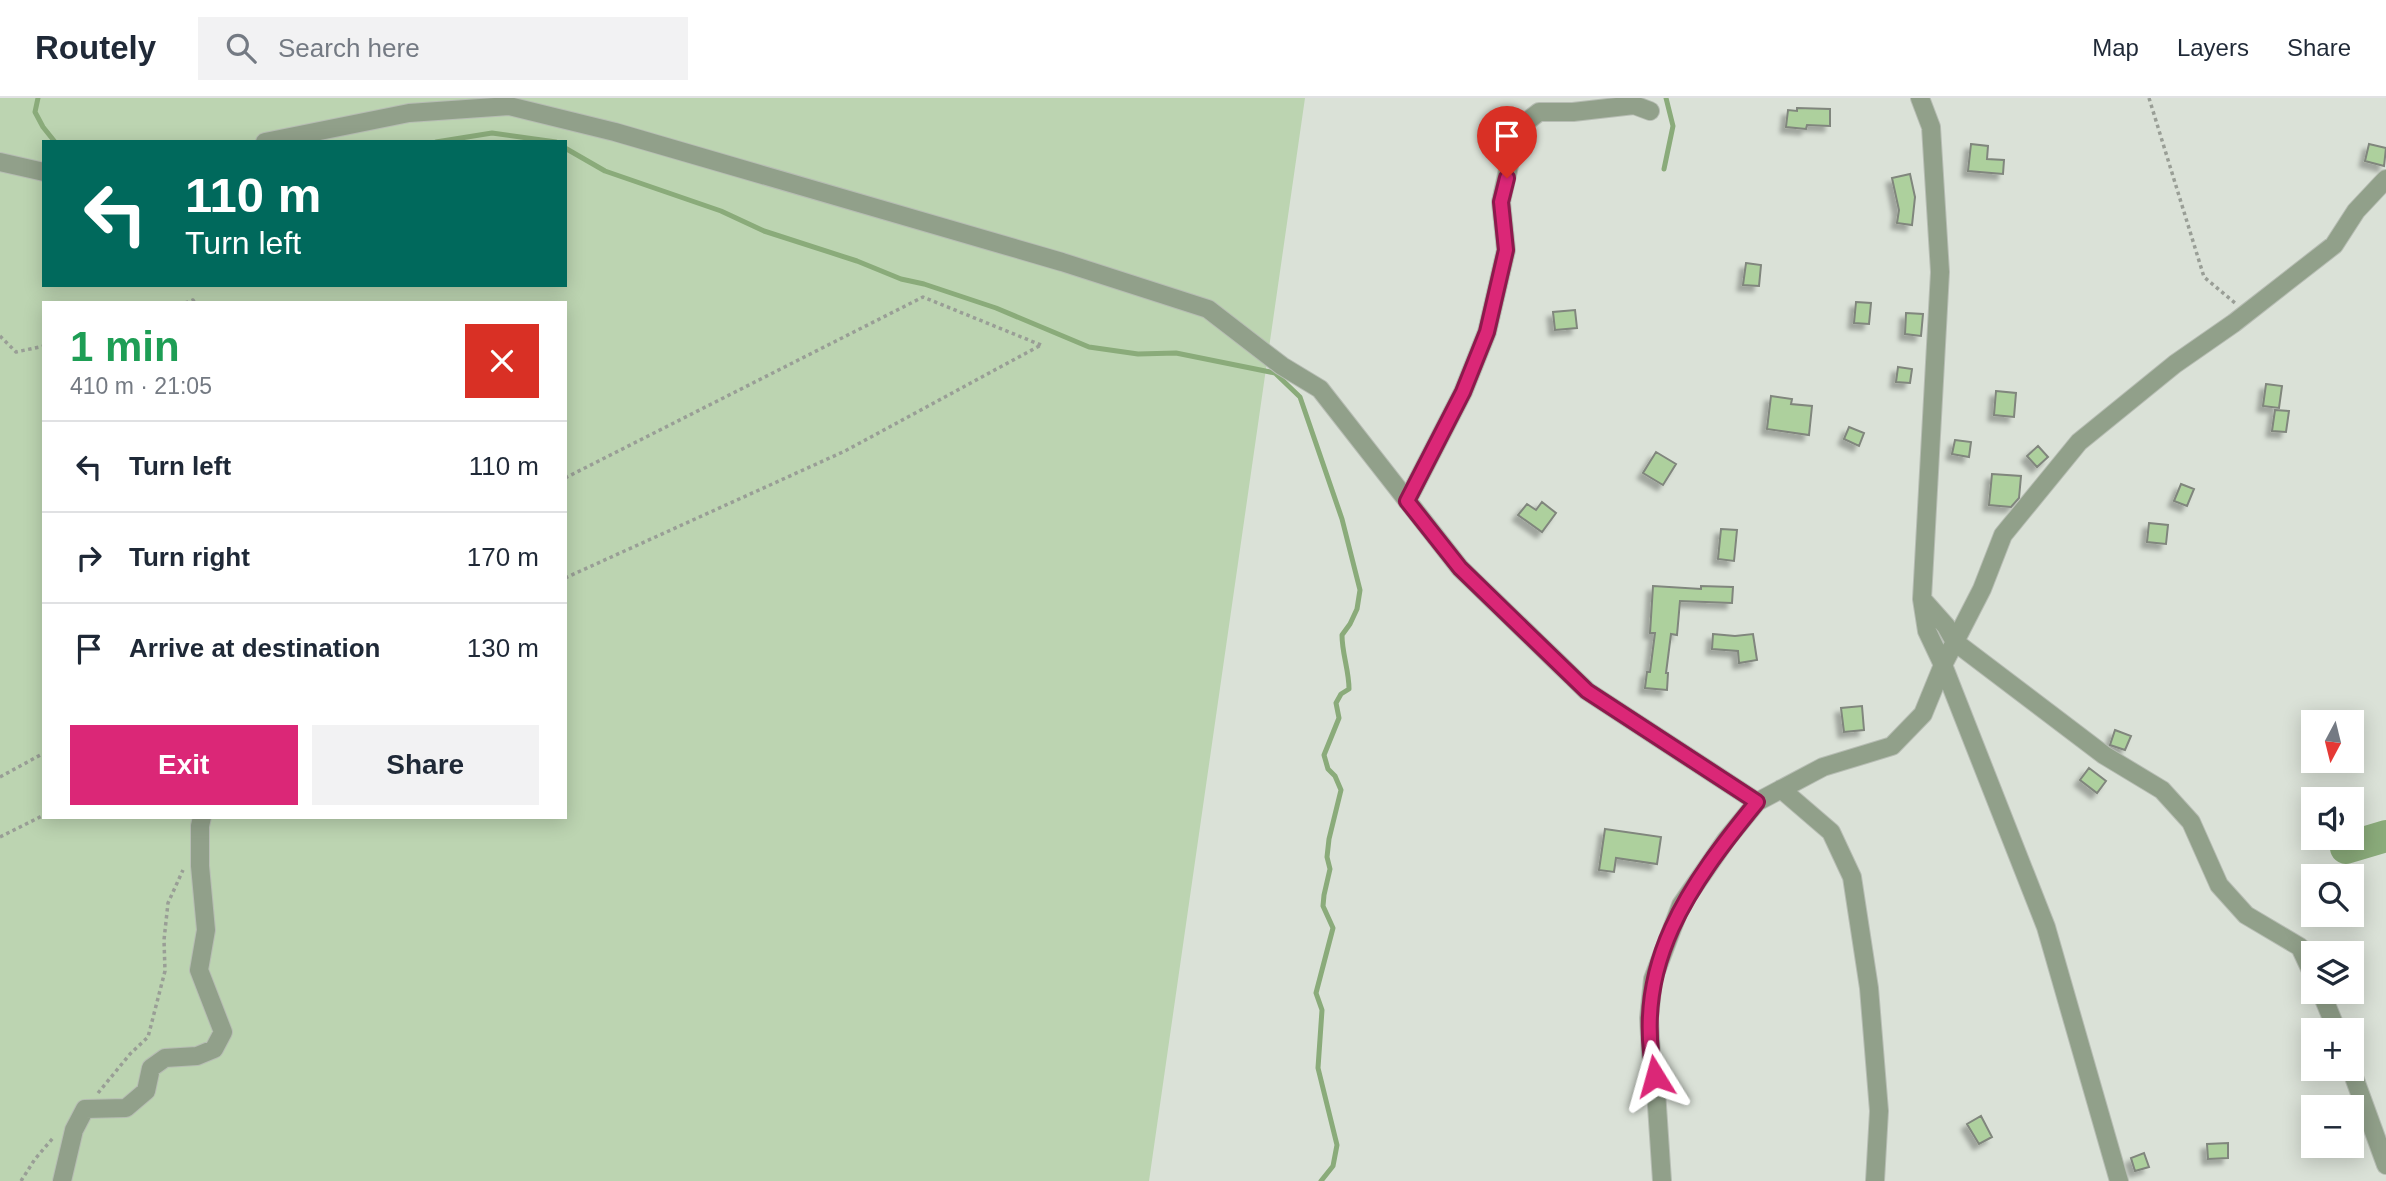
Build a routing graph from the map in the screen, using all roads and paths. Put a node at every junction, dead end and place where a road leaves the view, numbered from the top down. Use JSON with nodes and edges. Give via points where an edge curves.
{"nodes":[{"id":1,"x":1920,"y":98,"type":"edge"},
{"id":2,"x":2149,"y":98,"type":"edge"},
{"id":3,"x":1650,"y":111,"type":"dead end"},
{"id":4,"x":275,"y":140,"type":"edge"},
{"id":5,"x":0,"y":162,"type":"edge"},
{"id":6,"x":42,"y":172,"type":"edge"},
{"id":7,"x":2386,"y":179,"type":"edge"},
{"id":8,"x":2247,"y":314,"type":"junction"},
{"id":9,"x":0,"y":336,"type":"edge"},
{"id":10,"x":42,"y":346,"type":"edge"},
{"id":11,"x":567,"y":477,"type":"edge"},
{"id":12,"x":1407,"y":501,"type":"junction"},
{"id":13,"x":567,"y":577,"type":"edge"},
{"id":14,"x":1922,"y":599,"type":"junction"},
{"id":15,"x":1955,"y":642,"type":"junction"},
{"id":16,"x":1943,"y":665,"type":"junction"},
{"id":17,"x":42,"y":754,"type":"edge"},
{"id":18,"x":0,"y":777,"type":"edge"},
{"id":19,"x":1781,"y":789,"type":"junction"},
{"id":20,"x":1757,"y":802,"type":"junction"},
{"id":21,"x":42,"y":816,"type":"edge"},
{"id":22,"x":202,"y":819,"type":"edge"},
{"id":23,"x":0,"y":836,"type":"edge"},
{"id":24,"x":186,"y":863,"type":"dead end"},
{"id":25,"x":2301,"y":949,"type":"edge"},
{"id":26,"x":2355,"y":1081,"type":"edge"},
{"id":27,"x":85,"y":1109,"type":"junction"},
{"id":28,"x":61,"y":1129,"type":"dead end"},
{"id":29,"x":2386,"y":1165,"type":"edge"},
{"id":30,"x":21,"y":1181,"type":"edge"},
{"id":31,"x":62,"y":1181,"type":"edge"},
{"id":32,"x":1662,"y":1181,"type":"edge"},
{"id":33,"x":1875,"y":1181,"type":"edge"},
{"id":34,"x":2119,"y":1181,"type":"edge"}],
"edges":[{"from":1,"to":14,"type":"street","via":[[1931,127],[1940,272]]},
{"from":2,"to":8,"type":"path","via":[[2204,277]]},
{"from":3,"to":12,"type":"street","via":[[1634,105],[1539,112],[1517,129],[1501,202],[1506,250],[1487,332],[1463,392]]},
{"from":4,"to":12,"type":"street","via":[[409,113],[509,106],[615,132],[1062,262],[1208,309],[1320,389]]},
{"from":5,"to":6,"type":"street"},
{"from":7,"to":8,"type":"street","via":[[2356,211],[2334,245]]},
{"from":8,"to":15,"type":"street","via":[[2175,364],[2079,442],[2003,535]]},
{"from":9,"to":10,"type":"path","via":[[16,352]]},
{"from":11,"to":13,"type":"path","via":[[923,297],[1041,345],[845,451]]},
{"from":12,"to":20,"type":"street","via":[[1460,568],[1587,691]]},
{"from":14,"to":15,"type":"street"},
{"from":14,"to":16,"type":"street","via":[[1927,631]]},
{"from":15,"to":16,"type":"street"},
{"from":15,"to":25,"type":"street","via":[[2094,747],[2162,790],[2191,822],[2219,885],[2246,915]]},
{"from":16,"to":19,"type":"street","via":[[1923,714],[1892,746],[1823,767]]},
{"from":16,"to":34,"type":"street","via":[[2046,927]]},
{"from":17,"to":18,"type":"path"},
{"from":19,"to":20,"type":"street"},
{"from":19,"to":33,"type":"street","via":[[1831,832],[1852,877],[1869,988],[1879,1111]]},
{"from":20,"to":32,"type":"street","via":[[1681,905],[1653,979],[1649,1018]]},
{"from":21,"to":23,"type":"path"},
{"from":22,"to":27,"type":"street","via":[[206,930],[199,970],[223,1032],[214,1049],[197,1056],[165,1058],[151,1068],[146,1091],[126,1108]]},
{"from":24,"to":27,"type":"path","via":[[168,903],[165,971],[148,1037]]},
{"from":26,"to":29,"type":"street"},
{"from":27,"to":31,"type":"street","via":[[74,1130]]},
{"from":28,"to":30,"type":"path"}]}
